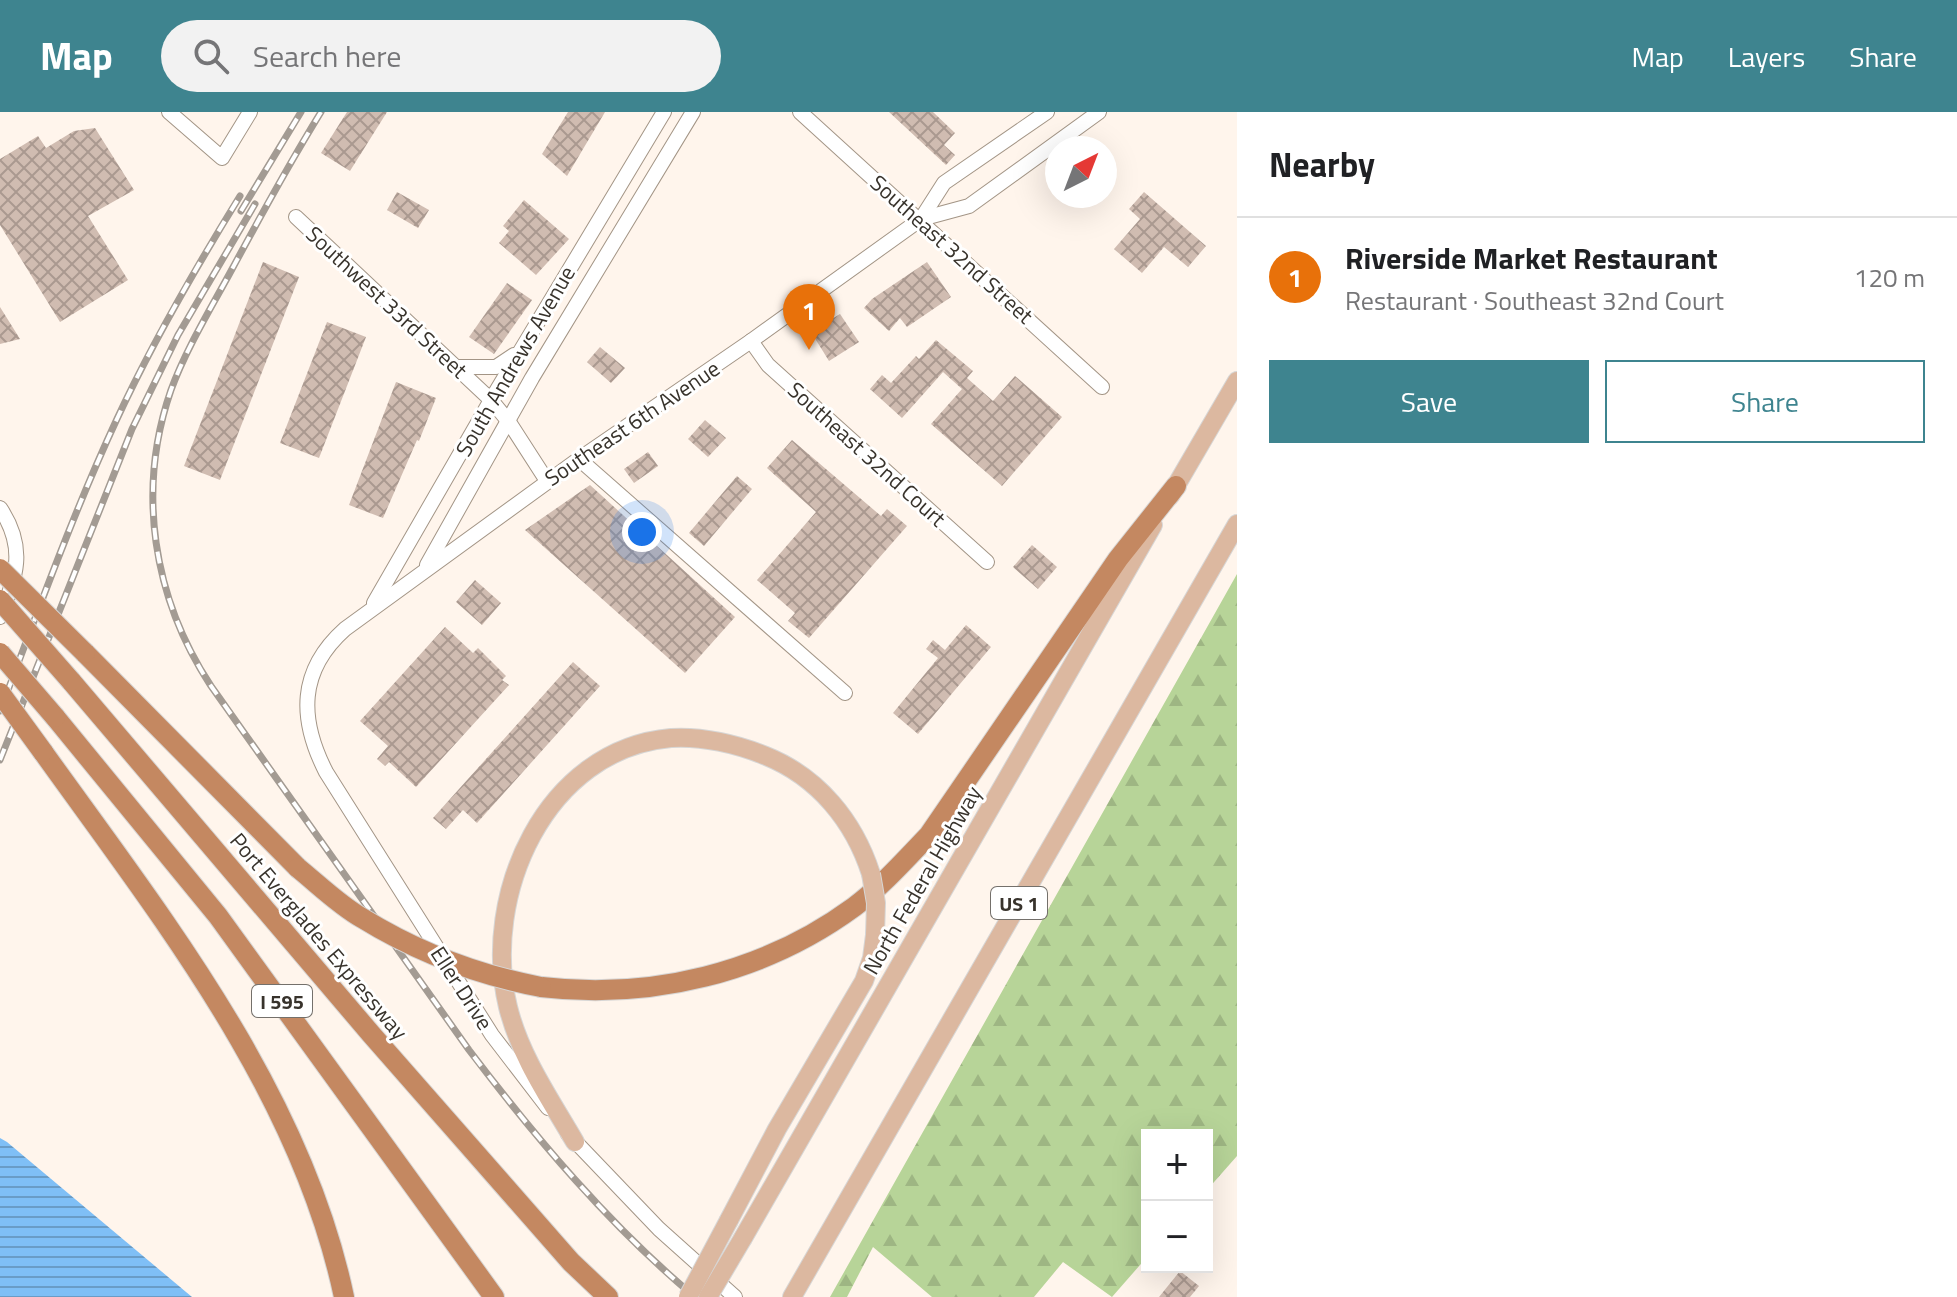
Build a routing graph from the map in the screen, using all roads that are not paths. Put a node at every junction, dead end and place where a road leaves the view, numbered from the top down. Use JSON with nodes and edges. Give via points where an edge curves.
{"nodes":[{"id":1,"x":169,"y":112,"type":"edge"},
{"id":2,"x":250,"y":112,"type":"edge"},
{"id":3,"x":664,"y":112,"type":"edge"},
{"id":4,"x":693,"y":112,"type":"edge"},
{"id":5,"x":800,"y":112,"type":"edge"},
{"id":6,"x":1047,"y":112,"type":"edge"},
{"id":7,"x":1099,"y":112,"type":"edge"},
{"id":8,"x":296,"y":217,"type":"dead end"},
{"id":9,"x":921,"y":219,"type":"junction"},
{"id":10,"x":751,"y":341,"type":"junction"},
{"id":11,"x":523,"y":347,"type":"junction"},
{"id":12,"x":457,"y":367,"type":"junction"},
{"id":13,"x":1237,"y":381,"type":"edge"},
{"id":14,"x":1102,"y":387,"type":"dead end"},
{"id":15,"x":491,"y":400,"type":"junction"},
{"id":16,"x":509,"y":422,"type":"junction"},
{"id":17,"x":579,"y":459,"type":"junction"},
{"id":18,"x":547,"y":481,"type":"junction"},
{"id":19,"x":1176,"y":486,"type":"junction"},
{"id":20,"x":0,"y":508,"type":"edge"},
{"id":21,"x":1237,"y":524,"type":"edge"},
{"id":22,"x":987,"y":562,"type":"dead end"},
{"id":23,"x":0,"y":569,"type":"edge"},
{"id":24,"x":425,"y":569,"type":"junction"},
{"id":25,"x":0,"y":600,"type":"edge"},
{"id":26,"x":369,"y":610,"type":"junction"},
{"id":27,"x":0,"y":617,"type":"edge"},
{"id":28,"x":345,"y":629,"type":"joint"},
{"id":29,"x":0,"y":653,"type":"edge"},
{"id":30,"x":0,"y":693,"type":"edge"},
{"id":31,"x":845,"y":693,"type":"dead end"},
{"id":32,"x":575,"y":1142,"type":"junction"},
{"id":33,"x":571,"y":1262,"type":"junction"},
{"id":34,"x":796,"y":1290,"type":"edge"},
{"id":35,"x":344,"y":1297,"type":"edge"},
{"id":36,"x":494,"y":1297,"type":"edge"},
{"id":37,"x":600,"y":1297,"type":"edge"},
{"id":38,"x":608,"y":1297,"type":"edge"},
{"id":39,"x":688,"y":1297,"type":"edge"},
{"id":40,"x":708,"y":1297,"type":"edge"},
{"id":41,"x":735,"y":1297,"type":"edge"}],
"edges":[{"from":1,"to":2,"type":"street","via":[[222,158]]},
{"from":3,"to":11,"type":"street","name":"South Andrews Avenue"},
{"from":4,"to":16,"type":"street","name":"South Andrews Avenue"},
{"from":5,"to":9,"type":"street","name":"Southeast 32nd Street"},
{"from":6,"to":9,"type":"street","name":"Southeast 6th Avenue","via":[[944,183]]},
{"from":7,"to":9,"type":"street","name":"Southeast 6th Avenue","via":[[969,206]]},
{"from":8,"to":12,"type":"street","name":"Southwest 33rd Street"},
{"from":9,"to":10,"type":"street","name":"Southeast 6th Avenue"},
{"from":9,"to":14,"type":"street","name":"Southeast 32nd Street"},
{"from":10,"to":17,"type":"street","name":"Southeast 6th Avenue"},
{"from":10,"to":22,"type":"street","name":"Southeast 32nd Court","via":[[768,365]]},
{"from":11,"to":12,"type":"street","via":[[496,367]]},
{"from":11,"to":15,"type":"street","name":"South Andrews Avenue"},
{"from":12,"to":15,"type":"street","name":"Southwest 33rd Street"},
{"from":13,"to":19,"type":"main road","name":"North Federal Highway"},
{"from":15,"to":16,"type":"street","name":"Southwest 33rd Street"},
{"from":15,"to":26,"type":"street","name":"South Andrews Avenue"},
{"from":16,"to":18,"type":"street","name":"Southwest 33rd Street"},
{"from":16,"to":24,"type":"street","name":"South Andrews Avenue"},
{"from":17,"to":18,"type":"street","name":"Southeast 6th Avenue"},
{"from":17,"to":31,"type":"street"},
{"from":18,"to":24,"type":"street","name":"Southeast 6th Avenue"},
{"from":19,"to":23,"type":"highway","bridge":true,"via":[[1118,559],[929,835],[891,875],[810,935],[729,971],[636,990],[581,992],[509,981],[432,955],[360,918],[298,868]]},
{"from":19,"to":40,"type":"main road","name":"North Federal Highway","bridge":true},
{"from":20,"to":27,"type":"street","via":[[17,549],[16,570]]},
{"from":21,"to":34,"type":"main road","number":"US 1"},
{"from":24,"to":26,"type":"street","name":"Southeast 6th Avenue"},
{"from":25,"to":33,"type":"highway","name":"Port Everglades Expressway","number":"I 595","bridge":true},
{"from":26,"to":28,"type":"street","name":"Southeast 6th Avenue"},
{"from":28,"to":32,"type":"street","name":"Eller Drive","via":[[322,652],[308,689],[308,718],[319,758],[492,1035]]},
{"from":29,"to":36,"type":"highway","number":"I 595","bridge":true,"via":[[247,954]]},
{"from":30,"to":35,"type":"highway","bridge":true,"via":[[241,1042],[309,1183]]},
{"from":32,"to":39,"type":"main road","bridge":true,"via":[[520,1045],[508,1006],[502,923],[521,856],[545,814],[576,780],[617,754],[660,740],[701,739],[743,747],[789,767],[826,796],[854,832],[876,903],[872,958]]},
{"from":32,"to":41,"type":"street","name":"Eller Drive","via":[[659,1229]]},
{"from":33,"to":37,"type":"highway"},
{"from":33,"to":38,"type":"highway","name":"Port Everglades Expressway"}]}
